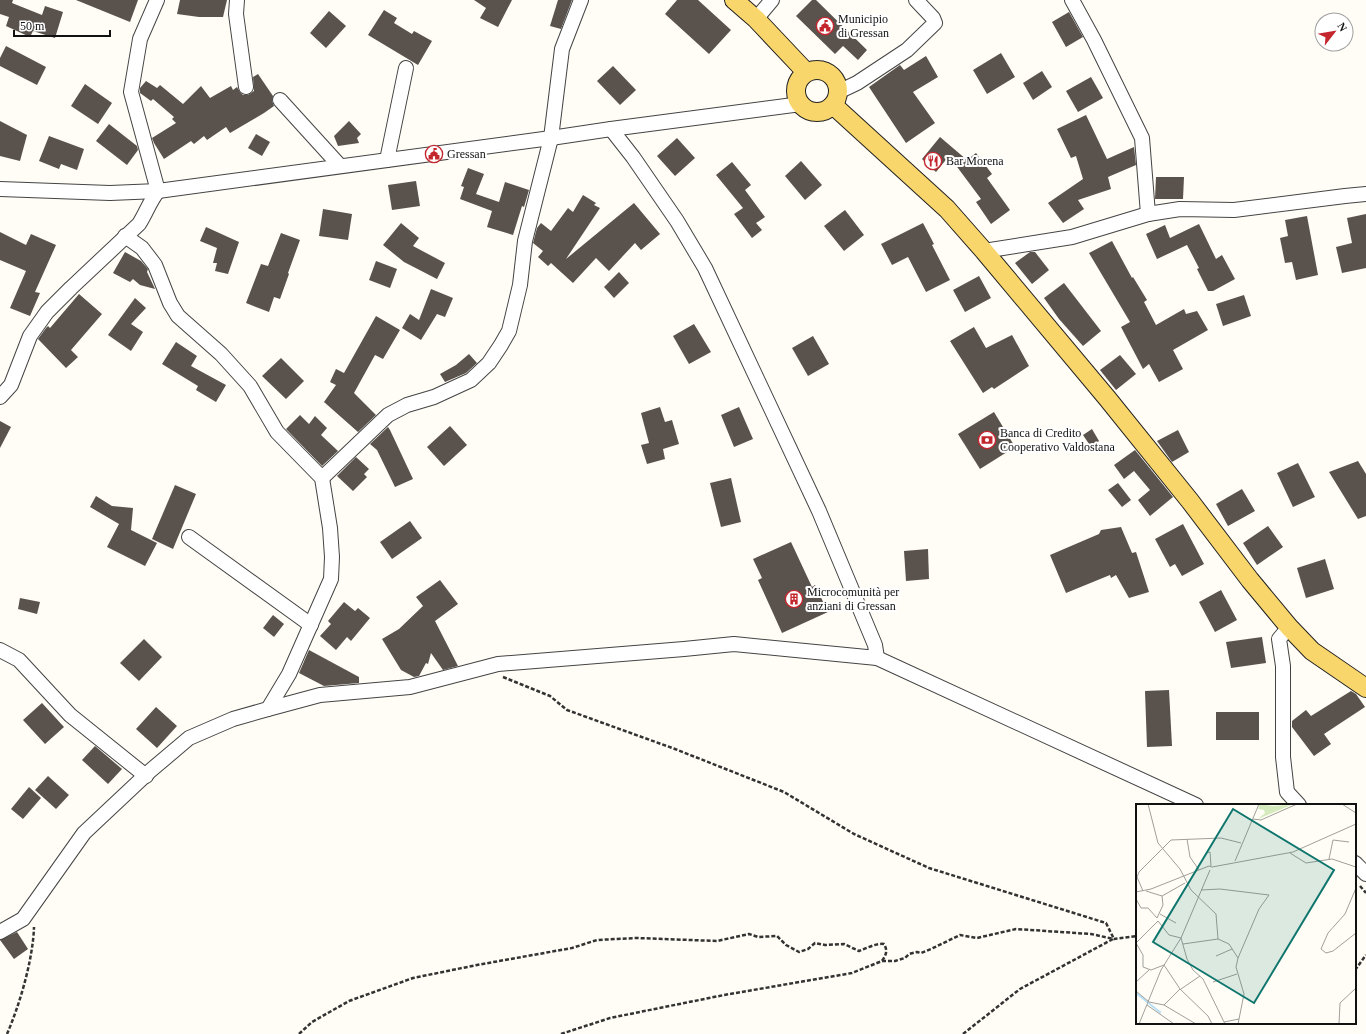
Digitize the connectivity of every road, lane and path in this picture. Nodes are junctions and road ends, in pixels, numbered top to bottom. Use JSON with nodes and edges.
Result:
{"nodes":[{"id":1,"x":157,"y":0,"type":"edge"},
{"id":2,"x":237,"y":0,"type":"edge"},
{"id":3,"x":581,"y":0,"type":"edge"},
{"id":4,"x":734,"y":0,"type":"edge"},
{"id":5,"x":772,"y":0,"type":"edge"},
{"id":6,"x":916,"y":0,"type":"edge"},
{"id":7,"x":1072,"y":0,"type":"edge"},
{"id":8,"x":756,"y":19,"type":"junction"},
{"id":9,"x":406,"y":68,"type":"dead end"},
{"id":10,"x":806,"y":72,"type":"junction"},
{"id":11,"x":246,"y":87,"type":"dead end"},
{"id":12,"x":836,"y":98,"type":"junction"},
{"id":13,"x":280,"y":100,"type":"dead end"},
{"id":14,"x":801,"y":104,"type":"junction"},
{"id":15,"x":611,"y":129,"type":"junction"},
{"id":16,"x":551,"y":138,"type":"junction"},
{"id":17,"x":387,"y":160,"type":"junction"},
{"id":18,"x":340,"y":166,"type":"junction"},
{"id":19,"x":0,"y":189,"type":"edge"},
{"id":20,"x":158,"y":191,"type":"junction"},
{"id":21,"x":1366,"y":194,"type":"edge"},
{"id":22,"x":1148,"y":214,"type":"junction"},
{"id":23,"x":125,"y":236,"type":"junction"},
{"id":24,"x":984,"y":251,"type":"junction"},
{"id":25,"x":0,"y":397,"type":"edge"},
{"id":26,"x":322,"y":478,"type":"junction"},
{"id":27,"x":189,"y":537,"type":"dead end"},
{"id":28,"x":311,"y":625,"type":"junction"},
{"id":29,"x":1289,"y":627,"type":"junction"},
{"id":30,"x":0,"y":650,"type":"edge"},
{"id":31,"x":877,"y":658,"type":"junction"},
{"id":32,"x":498,"y":675,"type":"dead end"},
{"id":33,"x":1366,"y":688,"type":"edge"},
{"id":34,"x":268,"y":709,"type":"junction"},
{"id":35,"x":146,"y":776,"type":"junction"},
{"id":36,"x":1194,"y":804,"type":"edge"},
{"id":37,"x":1299,"y":804,"type":"edge"},
{"id":38,"x":1356,"y":864,"type":"edge"},
{"id":39,"x":1366,"y":874,"type":"edge"},
{"id":40,"x":1356,"y":878,"type":"edge"},
{"id":41,"x":1366,"y":883,"type":"edge"},
{"id":42,"x":35,"y":902,"type":"junction"},
{"id":43,"x":0,"y":932,"type":"edge"},
{"id":44,"x":1136,"y":936,"type":"edge"},
{"id":45,"x":1114,"y":939,"type":"junction"},
{"id":46,"x":1366,"y":955,"type":"edge"},
{"id":47,"x":882,"y":961,"type":"junction"},
{"id":48,"x":1356,"y":969,"type":"edge"},
{"id":49,"x":7,"y":1034,"type":"edge"},
{"id":50,"x":299,"y":1034,"type":"edge"},
{"id":51,"x":561,"y":1034,"type":"edge"},
{"id":52,"x":963,"y":1034,"type":"edge"}],
"edges":[{"from":1,"to":20,"type":"street"},
{"from":2,"to":11,"type":"street"},
{"from":3,"to":16,"type":"street"},
{"from":4,"to":8,"type":"main road"},
{"from":5,"to":8,"type":"street"},
{"from":6,"to":12,"type":"street"},
{"from":7,"to":22,"type":"street"},
{"from":8,"to":10,"type":"main road"},
{"from":9,"to":17,"type":"street"},
{"from":10,"to":12,"type":"main road"},
{"from":10,"to":14,"type":"main road"},
{"from":12,"to":14,"type":"main road"},
{"from":12,"to":24,"type":"main road"},
{"from":13,"to":18,"type":"street"},
{"from":14,"to":15,"type":"street"},
{"from":15,"to":16,"type":"street"},
{"from":15,"to":31,"type":"street"},
{"from":16,"to":17,"type":"street"},
{"from":16,"to":26,"type":"street"},
{"from":17,"to":18,"type":"street"},
{"from":18,"to":20,"type":"street"},
{"from":19,"to":20,"type":"street"},
{"from":20,"to":23,"type":"street"},
{"from":21,"to":22,"type":"street"},
{"from":22,"to":24,"type":"street"},
{"from":23,"to":25,"type":"street"},
{"from":23,"to":26,"type":"street"},
{"from":24,"to":29,"type":"main road"},
{"from":26,"to":28,"type":"street"},
{"from":27,"to":28,"type":"street"},
{"from":28,"to":34,"type":"street"},
{"from":29,"to":33,"type":"main road"},
{"from":29,"to":37,"type":"street"},
{"from":30,"to":35,"type":"street"},
{"from":31,"to":34,"type":"street"},
{"from":31,"to":36,"type":"street"},
{"from":32,"to":45,"type":"path"},
{"from":34,"to":35,"type":"street"},
{"from":35,"to":42,"type":"street"},
{"from":38,"to":39,"type":"street"},
{"from":40,"to":41,"type":"street"},
{"from":42,"to":43,"type":"street"},
{"from":42,"to":49,"type":"path"},
{"from":44,"to":45,"type":"path"},
{"from":45,"to":47,"type":"path"},
{"from":45,"to":52,"type":"path"},
{"from":46,"to":48,"type":"path"},
{"from":47,"to":50,"type":"path"},
{"from":47,"to":51,"type":"path"}]}
